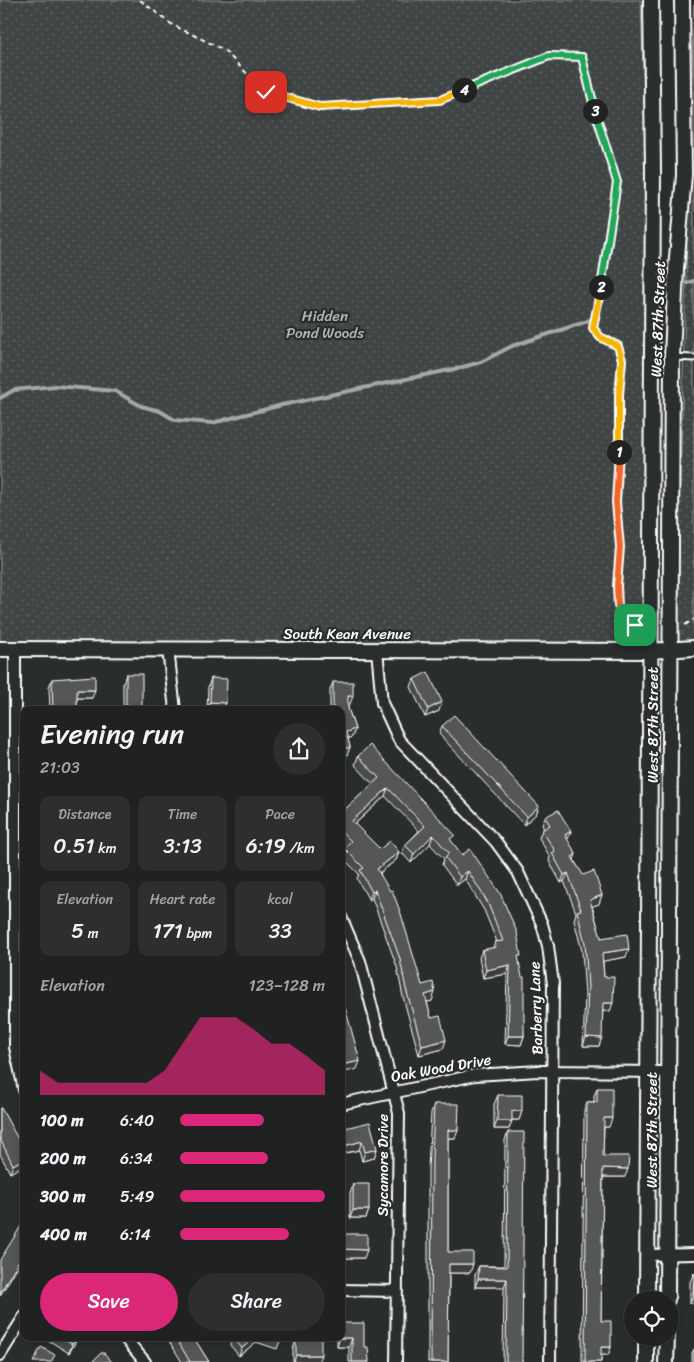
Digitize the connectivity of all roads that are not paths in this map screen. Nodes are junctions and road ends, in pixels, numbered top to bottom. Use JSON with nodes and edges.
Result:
{"nodes":[{"id":1,"x":651,"y":0,"type":"edge"},
{"id":2,"x":682,"y":0,"type":"edge"},
{"id":3,"x":672,"y":357,"type":"junction"},
{"id":4,"x":694,"y":358,"type":"edge"},
{"id":5,"x":694,"y":648,"type":"edge"},
{"id":6,"x":0,"y":649,"type":"edge"},
{"id":7,"x":15,"y":649,"type":"junction"},
{"id":8,"x":168,"y":650,"type":"junction"},
{"id":9,"x":377,"y":650,"type":"junction"},
{"id":10,"x":648,"y":651,"type":"junction"},
{"id":11,"x":669,"y":651,"type":"junction"},
{"id":12,"x":175,"y":706,"type":"edge"},
{"id":13,"x":345,"y":926,"type":"edge"},
{"id":14,"x":20,"y":1071,"type":"edge"},
{"id":15,"x":552,"y":1072,"type":"junction"},
{"id":16,"x":648,"y":1072,"type":"junction"},
{"id":17,"x":668,"y":1072,"type":"junction"},
{"id":18,"x":395,"y":1091,"type":"junction"},
{"id":19,"x":345,"y":1103,"type":"edge"},
{"id":20,"x":668,"y":1254,"type":"junction"},
{"id":21,"x":694,"y":1254,"type":"edge"},
{"id":22,"x":648,"y":1255,"type":"junction"},
{"id":23,"x":345,"y":1290,"type":"edge"},
{"id":24,"x":397,"y":1291,"type":"junction"},
{"id":25,"x":647,"y":1291,"type":"edge"},
{"id":26,"x":667,"y":1291,"type":"edge"},
{"id":27,"x":20,"y":1323,"type":"edge"},
{"id":28,"x":128,"y":1341,"type":"edge"},
{"id":29,"x":646,"y":1346,"type":"edge"},
{"id":30,"x":666,"y":1346,"type":"edge"},
{"id":31,"x":0,"y":1355,"type":"edge"},
{"id":32,"x":145,"y":1362,"type":"edge"},
{"id":33,"x":396,"y":1362,"type":"edge"},
{"id":34,"x":550,"y":1362,"type":"edge"},
{"id":35,"x":646,"y":1362,"type":"edge"},
{"id":36,"x":666,"y":1362,"type":"edge"}],
"edges":[{"from":1,"to":10,"type":"main road","name":"West 87th Street"},
{"from":2,"to":3,"type":"main road","name":"West 87th Street"},
{"from":3,"to":4,"type":"lane"},
{"from":3,"to":11,"type":"main road","name":"West 87th Street"},
{"from":5,"to":11,"type":"main road","name":"South Kean Avenue"},
{"from":6,"to":7,"type":"main road","name":"South Kean Avenue"},
{"from":7,"to":8,"type":"main road","name":"South Kean Avenue"},
{"from":7,"to":14,"type":"street"},
{"from":8,"to":9,"type":"main road","name":"South Kean Avenue"},
{"from":8,"to":12,"type":"street"},
{"from":9,"to":10,"type":"main road","name":"South Kean Avenue"},
{"from":9,"to":15,"type":"street","name":"Barberry Lane"},
{"from":10,"to":11,"type":"main road","name":"South Kean Avenue"},
{"from":10,"to":16,"type":"main road","name":"West 87th Street"},
{"from":11,"to":17,"type":"main road","name":"West 87th Street"},
{"from":13,"to":18,"type":"street","name":"Sycamore Drive"},
{"from":15,"to":16,"type":"street","name":"Oak Wood Drive"},
{"from":15,"to":18,"type":"street","name":"Oak Wood Drive"},
{"from":15,"to":34,"type":"street","name":"Barberry Lane"},
{"from":16,"to":17,"type":"street","name":"Oak Wood Drive"},
{"from":16,"to":22,"type":"main road","name":"West 87th Street"},
{"from":17,"to":20,"type":"main road","name":"West 87th Street"},
{"from":18,"to":19,"type":"street","name":"Oak Wood Drive"},
{"from":18,"to":24,"type":"street","name":"Sycamore Drive"},
{"from":20,"to":21,"type":"street"},
{"from":20,"to":22,"type":"street"},
{"from":20,"to":26,"type":"main road","name":"West 87th Street"},
{"from":22,"to":25,"type":"main road","name":"West 87th Street"},
{"from":23,"to":24,"type":"street"},
{"from":24,"to":33,"type":"street","name":"Sycamore Drive"},
{"from":27,"to":31,"type":"street"},
{"from":28,"to":32,"type":"street"},
{"from":29,"to":35,"type":"main road"},
{"from":30,"to":36,"type":"main road"}]}
